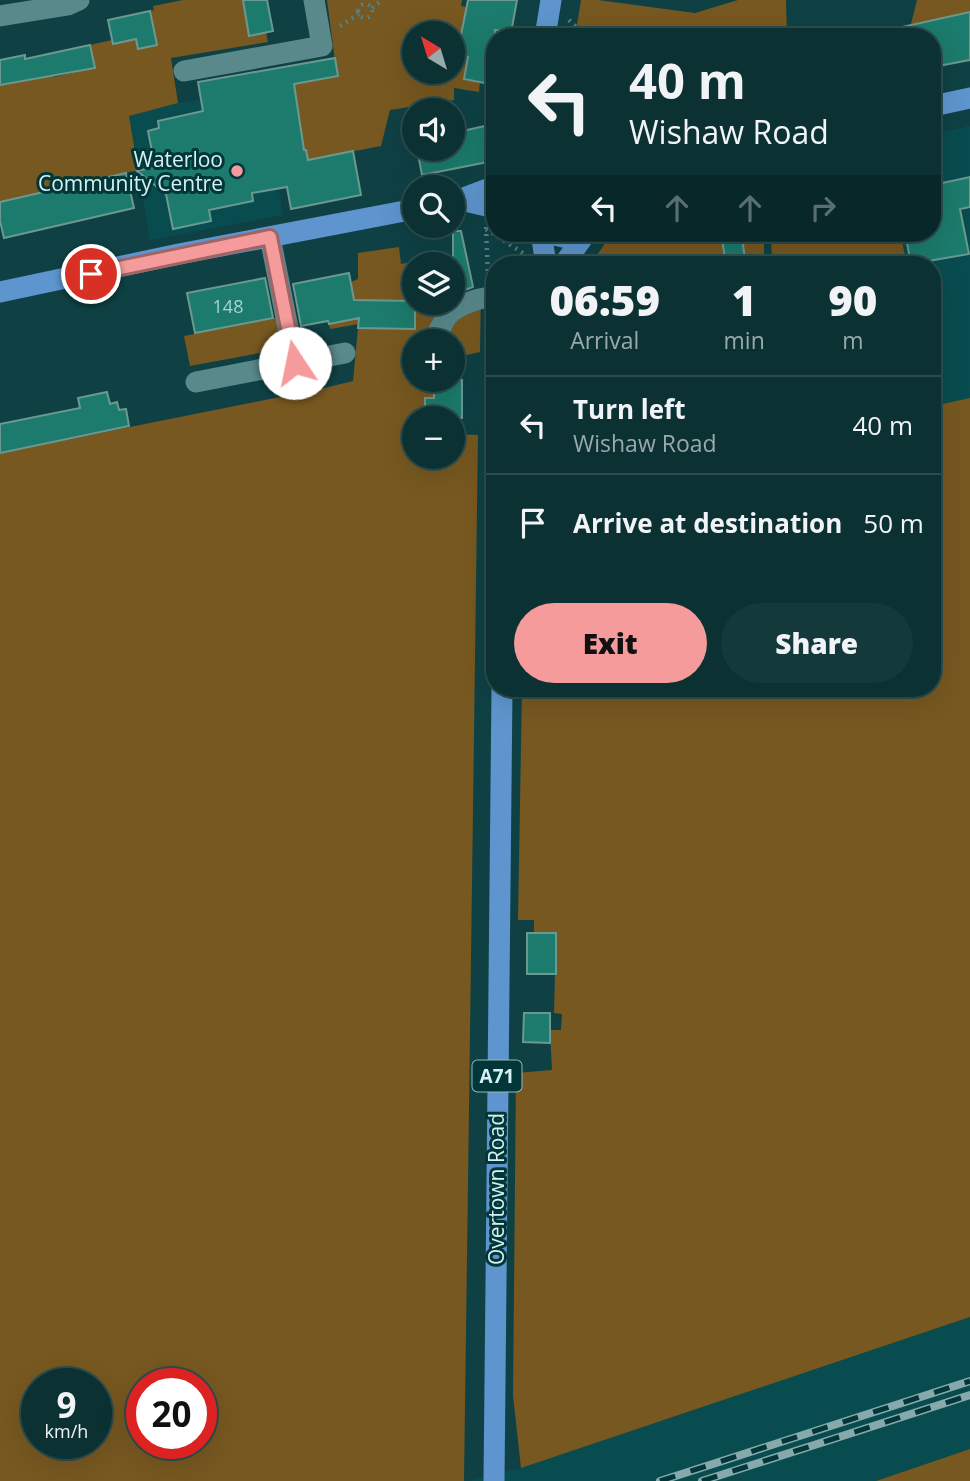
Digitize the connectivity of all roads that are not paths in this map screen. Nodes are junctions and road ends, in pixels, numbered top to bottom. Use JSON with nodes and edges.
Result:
{"nodes":[{"id":1,"x":79,"y":0,"type":"edge"},
{"id":2,"x":314,"y":0,"type":"edge"},
{"id":3,"x":551,"y":0,"type":"edge"},
{"id":4,"x":0,"y":16,"type":"edge"},
{"id":5,"x":546,"y":28,"type":"edge"},
{"id":6,"x":184,"y":71,"type":"dead end"},
{"id":7,"x":970,"y":98,"type":"edge"},
{"id":8,"x":941,"y":104,"type":"edge"},
{"id":9,"x":486,"y":190,"type":"edge"},
{"id":10,"x":465,"y":198,"type":"edge"},
{"id":11,"x":465,"y":202,"type":"edge"},
{"id":12,"x":486,"y":206,"type":"edge"},
{"id":13,"x":402,"y":212,"type":"edge"},
{"id":14,"x":270,"y":237,"type":"junction"},
{"id":15,"x":0,"y":292,"type":"edge"},
{"id":16,"x":486,"y":296,"type":"edge"},
{"id":17,"x":440,"y":329,"type":"edge"},
{"id":18,"x":345,"y":353,"type":"dead end"},
{"id":19,"x":295,"y":363,"type":"junction"},
{"id":20,"x":196,"y":382,"type":"dead end"},
{"id":21,"x":502,"y":697,"type":"edge"},
{"id":22,"x":494,"y":1473,"type":"edge"}],
"edges":[{"from":1,"to":4,"type":"street"},
{"from":2,"to":6,"type":"street"},
{"from":3,"to":5,"type":"main road"},
{"from":7,"to":8,"type":"main road"},
{"from":9,"to":10,"type":"main road"},
{"from":11,"to":12,"type":"main road"},
{"from":13,"to":14,"type":"main road"},
{"from":14,"to":15,"type":"main road"},
{"from":14,"to":19,"type":"street"},
{"from":16,"to":17,"type":"street"},
{"from":18,"to":19,"type":"street"},
{"from":19,"to":20,"type":"street"},
{"from":21,"to":22,"type":"main road","name":"Overtown Road","number":"A71"}]}
